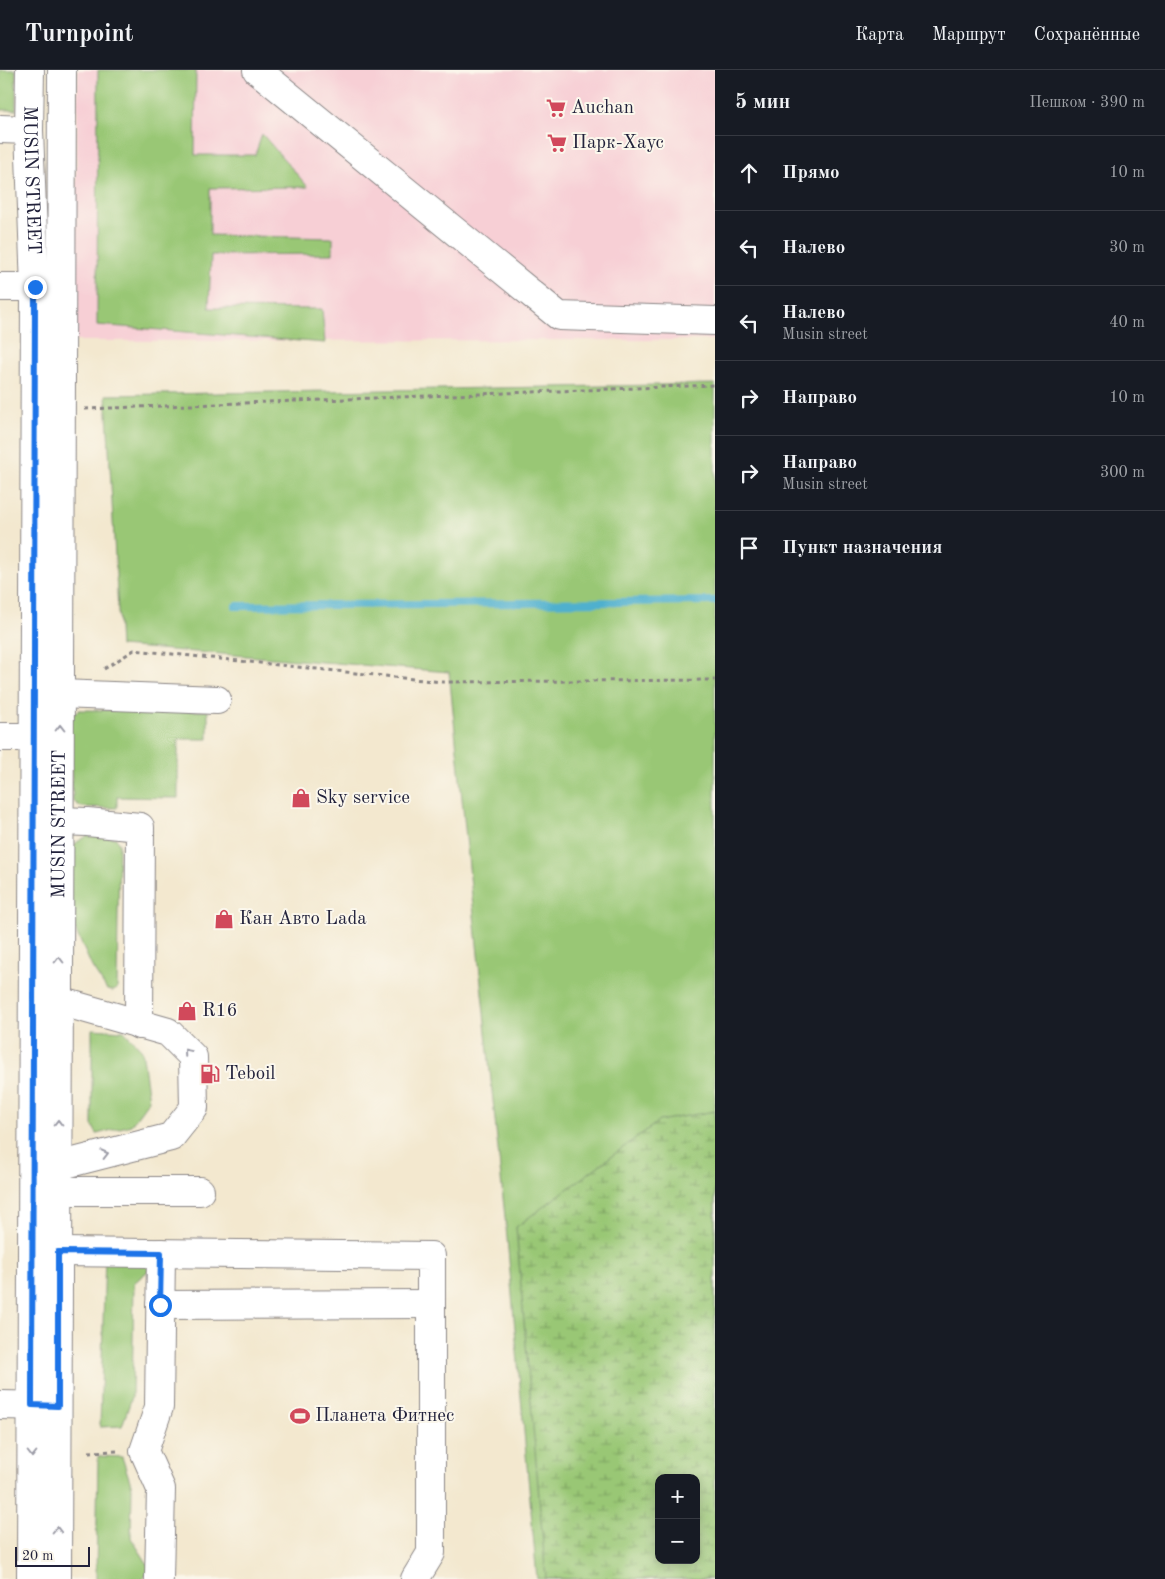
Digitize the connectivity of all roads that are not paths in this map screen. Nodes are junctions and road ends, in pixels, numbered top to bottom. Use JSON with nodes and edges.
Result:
{"nodes":[{"id":1,"x":30,"y":70,"type":"edge"},
{"id":2,"x":62,"y":70,"type":"edge"},
{"id":3,"x":257,"y":70,"type":"edge"},
{"id":4,"x":0,"y":130,"type":"edge"},
{"id":5,"x":29,"y":130,"type":"junction"},
{"id":6,"x":0,"y":287,"type":"edge"},
{"id":7,"x":35,"y":287,"type":"junction"},
{"id":8,"x":715,"y":321,"type":"edge"},
{"id":9,"x":60,"y":694,"type":"junction"},
{"id":10,"x":217,"y":700,"type":"dead end"},
{"id":11,"x":0,"y":737,"type":"edge"},
{"id":12,"x":33,"y":738,"type":"junction"},
{"id":13,"x":60,"y":821,"type":"junction"},
{"id":14,"x":59,"y":1001,"type":"junction"},
{"id":15,"x":139,"y":1025,"type":"junction"},
{"id":16,"x":58,"y":1179,"type":"junction"},
{"id":17,"x":200,"y":1190,"type":"dead end"},
{"id":18,"x":58,"y":1252,"type":"junction"},
{"id":19,"x":161,"y":1253,"type":"junction"},
{"id":20,"x":431,"y":1304,"type":"junction"},
{"id":21,"x":160,"y":1305,"type":"junction"},
{"id":22,"x":0,"y":1405,"type":"edge"},
{"id":23,"x":45,"y":1405,"type":"junction"},
{"id":24,"x":31,"y":1579,"type":"edge"},
{"id":25,"x":57,"y":1579,"type":"edge"},
{"id":26,"x":159,"y":1579,"type":"edge"},
{"id":27,"x":416,"y":1579,"type":"edge"}],
"edges":[{"from":1,"to":5,"type":"street","name":"MUSIN STREET"},
{"from":2,"to":9,"type":"street","name":"MUSIN STREET"},
{"from":3,"to":8,"type":"street"},
{"from":4,"to":5,"type":"street"},
{"from":5,"to":7,"type":"street","name":"MUSIN STREET"},
{"from":6,"to":7,"type":"street"},
{"from":7,"to":12,"type":"street","name":"MUSIN STREET"},
{"from":9,"to":10,"type":"street"},
{"from":13,"to":9,"type":"street","name":"MUSIN STREET","one_way":true},
{"from":11,"to":12,"type":"street"},
{"from":12,"to":23,"type":"street","name":"MUSIN STREET"},
{"from":14,"to":13,"type":"street","name":"MUSIN STREET","one_way":true},
{"from":13,"to":15,"type":"street"},
{"from":14,"to":15,"type":"street"},
{"from":16,"to":14,"type":"street","name":"MUSIN STREET","one_way":true},
{"from":16,"to":15,"type":"street","one_way":true},
{"from":16,"to":17,"type":"street"},
{"from":16,"to":18,"type":"street","name":"MUSIN STREET"},
{"from":18,"to":19,"type":"street"},
{"from":18,"to":23,"type":"street","name":"MUSIN STREET"},
{"from":19,"to":20,"type":"street"},
{"from":19,"to":21,"type":"street"},
{"from":20,"to":21,"type":"street"},
{"from":20,"to":27,"type":"street"},
{"from":21,"to":26,"type":"street"},
{"from":22,"to":23,"type":"street"},
{"from":23,"to":24,"type":"street","name":"MUSIN STREET","one_way":true},
{"from":25,"to":23,"type":"street","name":"MUSIN STREET","one_way":true}]}
